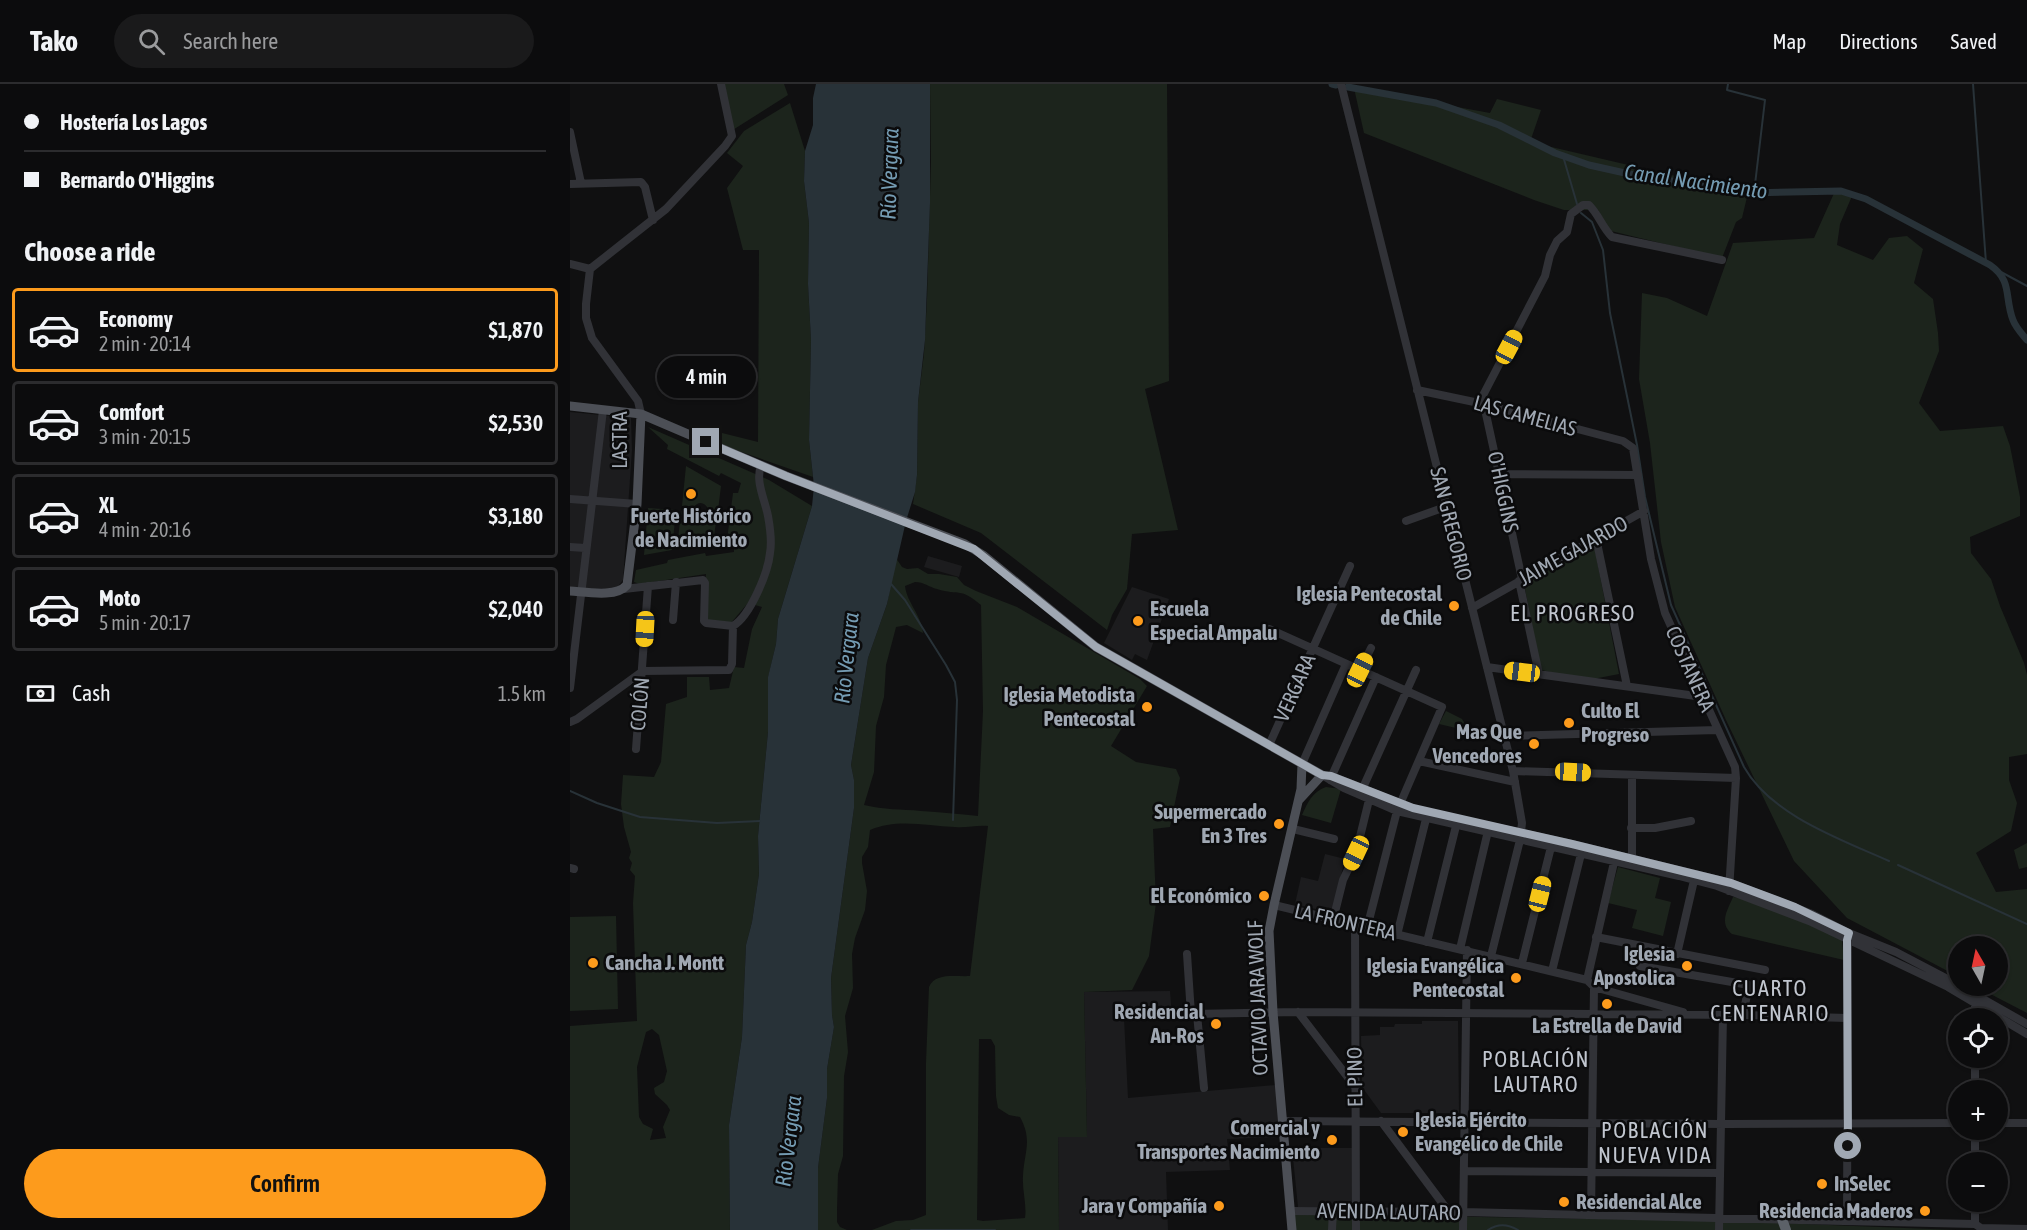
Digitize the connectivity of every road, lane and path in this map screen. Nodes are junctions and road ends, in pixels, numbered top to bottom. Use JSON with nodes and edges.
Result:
{"nodes":[{"id":1,"x":721,"y":84,"type":"edge"},
{"id":2,"x":1341,"y":84,"type":"edge"},
{"id":3,"x":570,"y":132,"type":"edge"},
{"id":4,"x":572,"y":148,"type":"edge"},
{"id":5,"x":581,"y":183,"type":"junction"},
{"id":6,"x":570,"y":184,"type":"edge"},
{"id":7,"x":652,"y":220,"type":"junction"},
{"id":8,"x":1722,"y":260,"type":"dead end"},
{"id":9,"x":570,"y":264,"type":"edge"},
{"id":10,"x":590,"y":269,"type":"junction"},
{"id":11,"x":1417,"y":390,"type":"junction"},
{"id":12,"x":1482,"y":404,"type":"junction"},
{"id":13,"x":570,"y":406,"type":"edge"},
{"id":14,"x":603,"y":410,"type":"junction"},
{"id":15,"x":641,"y":414,"type":"junction"},
{"id":16,"x":1631,"y":446,"type":"joint"},
{"id":17,"x":760,"y":466,"type":"junction"},
{"id":18,"x":1499,"y":474,"type":"junction"},
{"id":19,"x":1638,"y":475,"type":"junction"},
{"id":20,"x":570,"y":499,"type":"edge"},
{"id":21,"x":591,"y":501,"type":"junction"},
{"id":22,"x":637,"y":504,"type":"junction"},
{"id":23,"x":1448,"y":506,"type":"junction"},
{"id":24,"x":1644,"y":512,"type":"junction"},
{"id":25,"x":1406,"y":521,"type":"dead end"},
{"id":26,"x":1596,"y":538,"type":"junction"},
{"id":27,"x":570,"y":547,"type":"edge"},
{"id":28,"x":585,"y":548,"type":"junction"},
{"id":29,"x":1350,"y":566,"type":"dead end"},
{"id":30,"x":1520,"y":580,"type":"junction"},
{"id":31,"x":676,"y":582,"type":"junction"},
{"id":32,"x":648,"y":586,"type":"junction"},
{"id":33,"x":624,"y":589,"type":"junction"},
{"id":34,"x":570,"y":591,"type":"edge"},
{"id":35,"x":581,"y":592,"type":"junction"},
{"id":36,"x":1472,"y":608,"type":"junction"},
{"id":37,"x":673,"y":620,"type":"dead end"},
{"id":38,"x":733,"y":626,"type":"junction"},
{"id":39,"x":1269,"y":629,"type":"dead end"},
{"id":40,"x":1313,"y":648,"type":"junction"},
{"id":41,"x":1371,"y":648,"type":"dead end"},
{"id":42,"x":1346,"y":664,"type":"junction"},
{"id":43,"x":1487,"y":667,"type":"junction"},
{"id":44,"x":1360,"y":670,"type":"junction"},
{"id":45,"x":1416,"y":670,"type":"dead end"},
{"id":46,"x":643,"y":671,"type":"junction"},
{"id":47,"x":1539,"y":674,"type":"junction"},
{"id":48,"x":1376,"y":677,"type":"junction"},
{"id":49,"x":1628,"y":686,"type":"junction"},
{"id":50,"x":570,"y":688,"type":"edge"},
{"id":51,"x":1406,"y":691,"type":"junction"},
{"id":52,"x":1703,"y":698,"type":"junction"},
{"id":53,"x":570,"y":723,"type":"edge"},
{"id":54,"x":1717,"y":730,"type":"junction"},
{"id":55,"x":1504,"y":736,"type":"junction"},
{"id":56,"x":1269,"y":745,"type":"junction"},
{"id":57,"x":636,"y":749,"type":"dead end"},
{"id":58,"x":1419,"y":762,"type":"junction"},
{"id":59,"x":1302,"y":764,"type":"junction"},
{"id":60,"x":1512,"y":771,"type":"junction"},
{"id":61,"x":1632,"y":775,"type":"junction"},
{"id":62,"x":1328,"y":778,"type":"junction"},
{"id":63,"x":1736,"y":778,"type":"junction"},
{"id":64,"x":1515,"y":782,"type":"junction"},
{"id":65,"x":1361,"y":792,"type":"junction"},
{"id":66,"x":1369,"y":800,"type":"junction"},
{"id":67,"x":1299,"y":801,"type":"junction"},
{"id":68,"x":1398,"y":808,"type":"junction"},
{"id":69,"x":1426,"y":819,"type":"junction"},
{"id":70,"x":1691,"y":821,"type":"dead end"},
{"id":71,"x":1456,"y":826,"type":"junction"},
{"id":72,"x":1631,"y":828,"type":"junction"},
{"id":73,"x":1293,"y":829,"type":"junction"},
{"id":74,"x":1489,"y":830,"type":"junction"},
{"id":75,"x":1521,"y":837,"type":"junction"},
{"id":76,"x":1334,"y":839,"type":"dead end"},
{"id":77,"x":1551,"y":847,"type":"junction"},
{"id":78,"x":1581,"y":854,"type":"junction"},
{"id":79,"x":1615,"y":858,"type":"junction"},
{"id":80,"x":1632,"y":862,"type":"junction"},
{"id":81,"x":1695,"y":877,"type":"junction"},
{"id":82,"x":1730,"y":887,"type":"junction"},
{"id":83,"x":1274,"y":905,"type":"junction"},
{"id":84,"x":1333,"y":920,"type":"junction"},
{"id":85,"x":1355,"y":925,"type":"junction"},
{"id":86,"x":1366,"y":927,"type":"junction"},
{"id":87,"x":1397,"y":935,"type":"junction"},
{"id":88,"x":1848,"y":936,"type":"junction"},
{"id":89,"x":1596,"y":937,"type":"junction"},
{"id":90,"x":1427,"y":942,"type":"junction"},
{"id":91,"x":1463,"y":950,"type":"junction"},
{"id":92,"x":1187,"y":954,"type":"dead end"},
{"id":93,"x":1677,"y":954,"type":"junction"},
{"id":94,"x":1491,"y":956,"type":"junction"},
{"id":95,"x":1522,"y":963,"type":"junction"},
{"id":96,"x":1640,"y":966,"type":"dead end"},
{"id":97,"x":1765,"y":970,"type":"dead end"},
{"id":98,"x":1552,"y":971,"type":"junction"},
{"id":99,"x":1948,"y":979,"type":"edge"},
{"id":100,"x":1587,"y":980,"type":"junction"},
{"id":101,"x":1594,"y":987,"type":"junction"},
{"id":102,"x":1973,"y":996,"type":"edge"},
{"id":103,"x":1975,"y":998,"type":"junction"},
{"id":104,"x":1975,"y":1008,"type":"edge"},
{"id":105,"x":1273,"y":1012,"type":"junction"},
{"id":106,"x":1298,"y":1012,"type":"junction"},
{"id":107,"x":1354,"y":1012,"type":"junction"},
{"id":108,"x":1466,"y":1013,"type":"junction"},
{"id":109,"x":1194,"y":1014,"type":"junction"},
{"id":110,"x":1594,"y":1014,"type":"junction"},
{"id":111,"x":1692,"y":1014,"type":"junction"},
{"id":112,"x":1722,"y":1015,"type":"junction"},
{"id":113,"x":1743,"y":1015,"type":"junction"},
{"id":114,"x":1846,"y":1018,"type":"junction"},
{"id":115,"x":2022,"y":1024,"type":"edge"},
{"id":116,"x":2027,"y":1034,"type":"edge"},
{"id":117,"x":1204,"y":1088,"type":"dead end"},
{"id":118,"x":1356,"y":1088,"type":"junction"},
{"id":119,"x":1282,"y":1121,"type":"junction"},
{"id":120,"x":1356,"y":1121,"type":"junction"},
{"id":121,"x":1381,"y":1121,"type":"junction"},
{"id":122,"x":1465,"y":1121,"type":"junction"},
{"id":123,"x":1592,"y":1122,"type":"junction"},
{"id":124,"x":1948,"y":1123,"type":"edge"},
{"id":125,"x":2008,"y":1123,"type":"edge"},
{"id":126,"x":2027,"y":1123,"type":"edge"},
{"id":127,"x":1720,"y":1124,"type":"junction"},
{"id":128,"x":1849,"y":1124,"type":"junction"},
{"id":129,"x":1464,"y":1171,"type":"junction"},
{"id":130,"x":1592,"y":1172,"type":"junction"},
{"id":131,"x":1720,"y":1173,"type":"junction"},
{"id":132,"x":1290,"y":1211,"type":"junction"},
{"id":133,"x":1333,"y":1211,"type":"junction"},
{"id":134,"x":1356,"y":1211,"type":"junction"},
{"id":135,"x":1449,"y":1212,"type":"junction"},
{"id":136,"x":1463,"y":1212,"type":"junction"},
{"id":137,"x":1975,"y":1212,"type":"edge"},
{"id":138,"x":1591,"y":1215,"type":"junction"},
{"id":139,"x":1719,"y":1219,"type":"junction"},
{"id":140,"x":1847,"y":1220,"type":"junction"},
{"id":141,"x":1882,"y":1221,"type":"junction"},
{"id":142,"x":1975,"y":1224,"type":"junction"},
{"id":143,"x":1784,"y":1225,"type":"edge"},
{"id":144,"x":2027,"y":1229,"type":"edge"},
{"id":145,"x":1292,"y":1230,"type":"edge"},
{"id":146,"x":1332,"y":1230,"type":"edge"},
{"id":147,"x":1356,"y":1230,"type":"edge"},
{"id":148,"x":1463,"y":1230,"type":"edge"},
{"id":149,"x":1719,"y":1230,"type":"edge"},
{"id":150,"x":1882,"y":1230,"type":"edge"}],
"edges":[{"from":1,"to":7,"type":"street"},
{"from":2,"to":11,"type":"street","name":"SAN GREGORIO"},
{"from":3,"to":4,"type":"street"},
{"from":4,"to":5,"type":"street"},
{"from":5,"to":6,"type":"street"},
{"from":5,"to":7,"type":"street"},
{"from":7,"to":10,"type":"street"},
{"from":8,"to":12,"type":"street"},
{"from":9,"to":10,"type":"street"},
{"from":10,"to":15,"type":"street","name":"LASTRA"},
{"from":11,"to":12,"type":"street","name":"LAS CAMELIAS"},
{"from":11,"to":23,"type":"street","name":"SAN GREGORIO"},
{"from":12,"to":16,"type":"street","name":"LAS CAMELIAS"},
{"from":12,"to":18,"type":"street","name":"O'HIGGINS"},
{"from":13,"to":14,"type":"main road"},
{"from":14,"to":15,"type":"main road"},
{"from":14,"to":21,"type":"street"},
{"from":15,"to":17,"type":"main road"},
{"from":15,"to":22,"type":"main road","name":"LASTRA"},
{"from":16,"to":19,"type":"street","name":"COSTANERA"},
{"from":17,"to":38,"type":"street"},
{"from":17,"to":56,"type":"main road"},
{"from":18,"to":19,"type":"street"},
{"from":18,"to":30,"type":"street","name":"O'HIGGINS"},
{"from":19,"to":24,"type":"street","name":"COSTANERA"},
{"from":20,"to":21,"type":"street"},
{"from":21,"to":22,"type":"street"},
{"from":21,"to":28,"type":"street"},
{"from":22,"to":33,"type":"main road","name":"LASTRA"},
{"from":23,"to":25,"type":"street"},
{"from":23,"to":36,"type":"street","name":"SAN GREGORIO"},
{"from":24,"to":26,"type":"street","name":"JAIME GAJARDO"},
{"from":24,"to":52,"type":"street","name":"COSTANERA"},
{"from":26,"to":30,"type":"street","name":"JAIME GAJARDO"},
{"from":26,"to":49,"type":"street"},
{"from":27,"to":28,"type":"street"},
{"from":28,"to":35,"type":"street"},
{"from":29,"to":40,"type":"street","name":"VERGARA"},
{"from":30,"to":36,"type":"street","name":"JAIME GAJARDO"},
{"from":30,"to":47,"type":"street","name":"O'HIGGINS"},
{"from":31,"to":32,"type":"street"},
{"from":31,"to":37,"type":"street"},
{"from":31,"to":38,"type":"street"},
{"from":32,"to":33,"type":"street"},
{"from":32,"to":46,"type":"street","name":"COLÓN"},
{"from":33,"to":35,"type":"main road"},
{"from":34,"to":35,"type":"main road"},
{"from":35,"to":50,"type":"street"},
{"from":36,"to":43,"type":"street","name":"SAN GREGORIO"},
{"from":38,"to":46,"type":"street"},
{"from":39,"to":40,"type":"street"},
{"from":40,"to":42,"type":"street"},
{"from":40,"to":56,"type":"street","name":"VERGARA"},
{"from":41,"to":44,"type":"street"},
{"from":42,"to":44,"type":"street"},
{"from":42,"to":59,"type":"street"},
{"from":43,"to":47,"type":"street"},
{"from":43,"to":55,"type":"street","name":"SAN GREGORIO"},
{"from":44,"to":48,"type":"street"},
{"from":45,"to":51,"type":"street"},
{"from":46,"to":53,"type":"street"},
{"from":46,"to":57,"type":"street","name":"COLÓN"},
{"from":47,"to":49,"type":"street"},
{"from":48,"to":51,"type":"street"},
{"from":48,"to":62,"type":"street"},
{"from":49,"to":52,"type":"street"},
{"from":51,"to":58,"type":"street"},
{"from":51,"to":65,"type":"street"},
{"from":52,"to":54,"type":"street","name":"COSTANERA"},
{"from":54,"to":55,"type":"street"},
{"from":54,"to":63,"type":"street","name":"COSTANERA"},
{"from":55,"to":60,"type":"street","name":"SAN GREGORIO"},
{"from":56,"to":59,"type":"main road"},
{"from":58,"to":64,"type":"street"},
{"from":58,"to":68,"type":"street"},
{"from":59,"to":62,"type":"main road"},
{"from":59,"to":67,"type":"main road"},
{"from":60,"to":61,"type":"street"},
{"from":60,"to":64,"type":"street","name":"SAN GREGORIO"},
{"from":61,"to":63,"type":"street"},
{"from":61,"to":72,"type":"street"},
{"from":62,"to":65,"type":"street"},
{"from":62,"to":67,"type":"main road","name":"OCTAVIO JARA WOLF"},
{"from":63,"to":82,"type":"street","name":"COSTANERA"},
{"from":64,"to":75,"type":"street","name":"SAN GREGORIO"},
{"from":65,"to":66,"type":"street"},
{"from":65,"to":68,"type":"street"},
{"from":66,"to":68,"type":"street"},
{"from":66,"to":84,"type":"street"},
{"from":67,"to":73,"type":"main road","name":"OCTAVIO JARA WOLF"},
{"from":68,"to":69,"type":"street"},
{"from":68,"to":74,"type":"street"},
{"from":68,"to":86,"type":"street"},
{"from":69,"to":71,"type":"street"},
{"from":69,"to":87,"type":"street"},
{"from":70,"to":72,"type":"street"},
{"from":71,"to":74,"type":"street"},
{"from":71,"to":90,"type":"street"},
{"from":72,"to":80,"type":"street"},
{"from":73,"to":76,"type":"street"},
{"from":73,"to":83,"type":"main road","name":"OCTAVIO JARA WOLF"},
{"from":74,"to":75,"type":"street"},
{"from":74,"to":91,"type":"street"},
{"from":75,"to":77,"type":"street"},
{"from":75,"to":79,"type":"street"},
{"from":75,"to":94,"type":"street"},
{"from":77,"to":78,"type":"street"},
{"from":77,"to":95,"type":"street"},
{"from":78,"to":79,"type":"street"},
{"from":78,"to":98,"type":"street"},
{"from":79,"to":80,"type":"street"},
{"from":79,"to":89,"type":"street"},
{"from":80,"to":81,"type":"street"},
{"from":81,"to":82,"type":"street"},
{"from":81,"to":93,"type":"street"},
{"from":82,"to":88,"type":"street"},
{"from":83,"to":84,"type":"street","name":"LA FRONTERA"},
{"from":83,"to":105,"type":"main road","name":"OCTAVIO JARA WOLF"},
{"from":84,"to":85,"type":"street","name":"LA FRONTERA"},
{"from":85,"to":86,"type":"street","name":"LA FRONTERA"},
{"from":85,"to":107,"type":"street","name":"EL PINO"},
{"from":86,"to":87,"type":"street","name":"LA FRONTERA"},
{"from":87,"to":90,"type":"street","name":"LA FRONTERA"},
{"from":88,"to":99,"type":"street"},
{"from":88,"to":103,"type":"street"},
{"from":88,"to":114,"type":"street"},
{"from":89,"to":93,"type":"street"},
{"from":89,"to":100,"type":"street"},
{"from":90,"to":91,"type":"street","name":"LA FRONTERA"},
{"from":91,"to":94,"type":"street","name":"LA FRONTERA"},
{"from":91,"to":108,"type":"street"},
{"from":92,"to":109,"type":"street"},
{"from":93,"to":97,"type":"street"},
{"from":94,"to":95,"type":"street","name":"LA FRONTERA"},
{"from":95,"to":98,"type":"street","name":"LA FRONTERA"},
{"from":96,"to":113,"type":"street"},
{"from":98,"to":100,"type":"street","name":"LA FRONTERA"},
{"from":100,"to":101,"type":"street"},
{"from":101,"to":110,"type":"street"},
{"from":101,"to":111,"type":"street"},
{"from":102,"to":103,"type":"street"},
{"from":103,"to":104,"type":"street"},
{"from":103,"to":115,"type":"street"},
{"from":105,"to":106,"type":"street"},
{"from":105,"to":109,"type":"street"},
{"from":105,"to":119,"type":"main road","name":"OCTAVIO JARA WOLF"},
{"from":106,"to":107,"type":"street"},
{"from":106,"to":118,"type":"street"},
{"from":107,"to":108,"type":"street"},
{"from":107,"to":118,"type":"street","name":"EL PINO"},
{"from":108,"to":110,"type":"street"},
{"from":108,"to":122,"type":"street"},
{"from":109,"to":117,"type":"street"},
{"from":110,"to":111,"type":"street"},
{"from":110,"to":123,"type":"street"},
{"from":111,"to":112,"type":"street"},
{"from":112,"to":113,"type":"street"},
{"from":112,"to":127,"type":"street"},
{"from":113,"to":114,"type":"street"},
{"from":114,"to":128,"type":"street"},
{"from":115,"to":116,"type":"street"},
{"from":118,"to":120,"type":"street","name":"EL PINO"},
{"from":119,"to":120,"type":"street"},
{"from":119,"to":132,"type":"main road","name":"OCTAVIO JARA WOLF"},
{"from":120,"to":121,"type":"street"},
{"from":120,"to":134,"type":"street","name":"EL PINO"},
{"from":121,"to":122,"type":"street"},
{"from":121,"to":135,"type":"street"},
{"from":122,"to":123,"type":"street"},
{"from":122,"to":129,"type":"street"},
{"from":123,"to":127,"type":"street"},
{"from":123,"to":130,"type":"street"},
{"from":124,"to":128,"type":"street"},
{"from":125,"to":126,"type":"street"},
{"from":127,"to":128,"type":"street"},
{"from":127,"to":131,"type":"street"},
{"from":128,"to":140,"type":"street"},
{"from":129,"to":130,"type":"street"},
{"from":129,"to":136,"type":"street"},
{"from":130,"to":131,"type":"street"},
{"from":130,"to":138,"type":"street"},
{"from":131,"to":139,"type":"street"},
{"from":132,"to":133,"type":"street","name":"AVENIDA LAUTARO"},
{"from":132,"to":145,"type":"main road","name":"OCTAVIO JARA WOLF"},
{"from":133,"to":134,"type":"street","name":"AVENIDA LAUTARO"},
{"from":133,"to":146,"type":"street"},
{"from":134,"to":135,"type":"street","name":"AVENIDA LAUTARO"},
{"from":134,"to":147,"type":"street","name":"EL PINO"},
{"from":135,"to":136,"type":"street","name":"AVENIDA LAUTARO"},
{"from":136,"to":138,"type":"street","name":"AVENIDA LAUTARO"},
{"from":136,"to":148,"type":"street"},
{"from":137,"to":142,"type":"street"},
{"from":138,"to":139,"type":"street","name":"AVENIDA LAUTARO"},
{"from":139,"to":143,"type":"street","name":"AVENIDA LAUTARO"},
{"from":139,"to":149,"type":"street"},
{"from":140,"to":141,"type":"street","name":"AVENIDA LAUTARO"},
{"from":140,"to":143,"type":"street","name":"AVENIDA LAUTARO"},
{"from":141,"to":142,"type":"street","name":"AVENIDA LAUTARO"},
{"from":141,"to":150,"type":"street"},
{"from":142,"to":144,"type":"street","name":"AVENIDA LAUTARO"}]}
